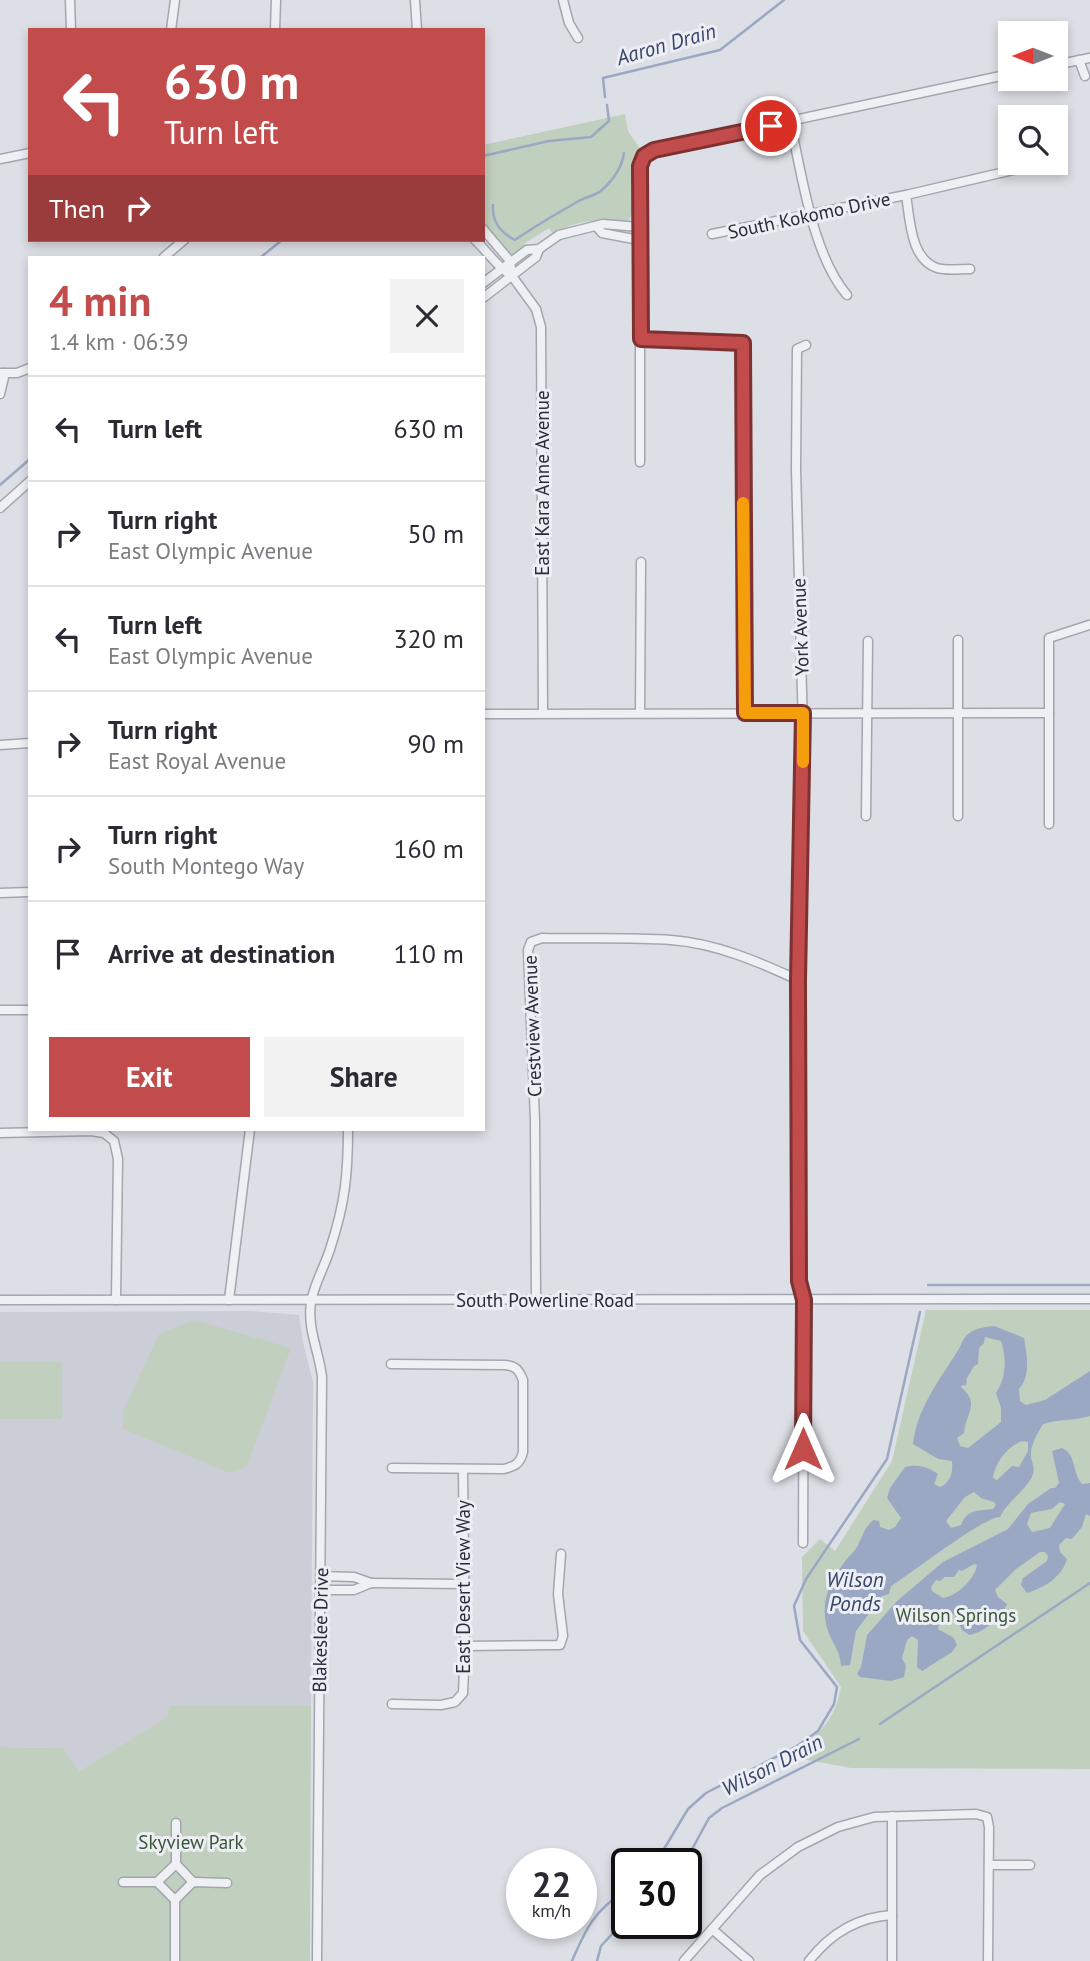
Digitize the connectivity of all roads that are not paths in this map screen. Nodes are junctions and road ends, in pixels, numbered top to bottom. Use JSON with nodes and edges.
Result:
{"nodes":[{"id":1,"x":70,"y":0,"type":"edge"},
{"id":2,"x":175,"y":0,"type":"edge"},
{"id":3,"x":276,"y":0,"type":"edge"},
{"id":4,"x":415,"y":0,"type":"edge"},
{"id":5,"x":563,"y":0,"type":"edge"},
{"id":6,"x":71,"y":28,"type":"edge"},
{"id":7,"x":171,"y":28,"type":"edge"},
{"id":8,"x":275,"y":28,"type":"edge"},
{"id":9,"x":418,"y":28,"type":"edge"},
{"id":10,"x":578,"y":38,"type":"dead end"},
{"id":11,"x":1090,"y":58,"type":"edge"},
{"id":12,"x":1079,"y":60,"type":"junction"},
{"id":13,"x":1068,"y":62,"type":"edge"},
{"id":14,"x":1085,"y":76,"type":"dead end"},
{"id":15,"x":998,"y":78,"type":"edge"},
{"id":16,"x":790,"y":122,"type":"junction"},
{"id":17,"x":28,"y":153,"type":"edge"},
{"id":18,"x":0,"y":159,"type":"edge"},
{"id":19,"x":998,"y":174,"type":"edge"},
{"id":20,"x":906,"y":195,"type":"junction"},
{"id":21,"x":812,"y":215,"type":"junction"},
{"id":22,"x":597,"y":227,"type":"junction"},
{"id":23,"x":639,"y":227,"type":"junction"},
{"id":24,"x":485,"y":231,"type":"edge"},
{"id":25,"x":712,"y":234,"type":"dead end"},
{"id":26,"x":639,"y":240,"type":"junction"},
{"id":27,"x":182,"y":242,"type":"edge"},
{"id":28,"x":477,"y":242,"type":"edge"},
{"id":29,"x":539,"y":249,"type":"junction"},
{"id":30,"x":165,"y":256,"type":"edge"},
{"id":31,"x":510,"y":261,"type":"junction"},
{"id":32,"x":500,"y":269,"type":"junction"},
{"id":33,"x":970,"y":269,"type":"dead end"},
{"id":34,"x":512,"y":276,"type":"junction"},
{"id":35,"x":485,"y":281,"type":"edge"},
{"id":36,"x":847,"y":295,"type":"dead end"},
{"id":37,"x":485,"y":296,"type":"edge"},
{"id":38,"x":641,"y":339,"type":"junction"},
{"id":39,"x":806,"y":345,"type":"dead end"},
{"id":40,"x":28,"y":369,"type":"edge"},
{"id":41,"x":3,"y":373,"type":"edge"},
{"id":42,"x":0,"y":394,"type":"edge"},
{"id":43,"x":640,"y":461,"type":"dead end"},
{"id":44,"x":28,"y":483,"type":"edge"},
{"id":45,"x":0,"y":508,"type":"edge"},
{"id":46,"x":641,"y":562,"type":"dead end"},
{"id":47,"x":1090,"y":625,"type":"edge"},
{"id":48,"x":958,"y":640,"type":"dead end"},
{"id":49,"x":868,"y":641,"type":"dead end"},
{"id":50,"x":543,"y":713,"type":"junction"},
{"id":51,"x":640,"y":713,"type":"junction"},
{"id":52,"x":745,"y":713,"type":"junction"},
{"id":53,"x":803,"y":713,"type":"junction"},
{"id":54,"x":867,"y":713,"type":"junction"},
{"id":55,"x":958,"y":713,"type":"junction"},
{"id":56,"x":1049,"y":713,"type":"junction"},
{"id":57,"x":485,"y":714,"type":"edge"},
{"id":58,"x":28,"y":744,"type":"edge"},
{"id":59,"x":0,"y":745,"type":"edge"},
{"id":60,"x":866,"y":816,"type":"dead end"},
{"id":61,"x":958,"y":816,"type":"dead end"},
{"id":62,"x":1049,"y":824,"type":"dead end"},
{"id":63,"x":0,"y":892,"type":"edge"},
{"id":64,"x":28,"y":892,"type":"edge"},
{"id":65,"x":798,"y":980,"type":"junction"},
{"id":66,"x":0,"y":1010,"type":"edge"},
{"id":67,"x":28,"y":1010,"type":"edge"},
{"id":68,"x":250,"y":1131,"type":"edge"},
{"id":69,"x":348,"y":1131,"type":"edge"},
{"id":70,"x":0,"y":1133,"type":"edge"},
{"id":71,"x":1090,"y":1299,"type":"edge"},
{"id":72,"x":0,"y":1300,"type":"edge"},
{"id":73,"x":116,"y":1300,"type":"junction"},
{"id":74,"x":229,"y":1300,"type":"junction"},
{"id":75,"x":312,"y":1300,"type":"junction"},
{"id":76,"x":804,"y":1300,"type":"junction"},
{"id":77,"x":536,"y":1301,"type":"junction"},
{"id":78,"x":391,"y":1364,"type":"dead end"},
{"id":79,"x":393,"y":1468,"type":"dead end"},
{"id":80,"x":464,"y":1469,"type":"junction"},
{"id":81,"x":803,"y":1543,"type":"dead end"},
{"id":82,"x":561,"y":1554,"type":"dead end"},
{"id":83,"x":321,"y":1576,"type":"junction"},
{"id":84,"x":371,"y":1583,"type":"junction"},
{"id":85,"x":463,"y":1584,"type":"junction"},
{"id":86,"x":321,"y":1590,"type":"junction"},
{"id":87,"x":465,"y":1646,"type":"junction"},
{"id":88,"x":392,"y":1704,"type":"dead end"},
{"id":89,"x":892,"y":1816,"type":"junction"},
{"id":90,"x":176,"y":1823,"type":"dead end"},
{"id":91,"x":176,"y":1864,"type":"junction"},
{"id":92,"x":989,"y":1865,"type":"junction"},
{"id":93,"x":1030,"y":1865,"type":"dead end"},
{"id":94,"x":123,"y":1882,"type":"dead end"},
{"id":95,"x":157,"y":1882,"type":"junction"},
{"id":96,"x":193,"y":1882,"type":"junction"},
{"id":97,"x":227,"y":1882,"type":"dead end"},
{"id":98,"x":175,"y":1900,"type":"junction"},
{"id":99,"x":892,"y":1915,"type":"junction"},
{"id":100,"x":712,"y":1928,"type":"junction"},
{"id":101,"x":175,"y":1961,"type":"edge"},
{"id":102,"x":317,"y":1961,"type":"edge"},
{"id":103,"x":684,"y":1961,"type":"edge"},
{"id":104,"x":749,"y":1961,"type":"edge"},
{"id":105,"x":809,"y":1961,"type":"edge"},
{"id":106,"x":892,"y":1961,"type":"edge"},
{"id":107,"x":988,"y":1961,"type":"edge"}],
"edges":[{"from":1,"to":6,"type":"street"},
{"from":2,"to":7,"type":"street"},
{"from":3,"to":8,"type":"street"},
{"from":4,"to":9,"type":"street"},
{"from":5,"to":10,"type":"street"},
{"from":11,"to":12,"type":"street"},
{"from":12,"to":13,"type":"street"},
{"from":12,"to":14,"type":"street"},
{"from":15,"to":16,"type":"street"},
{"from":16,"to":21,"type":"street"},
{"from":16,"to":23,"type":"street"},
{"from":17,"to":18,"type":"street"},
{"from":19,"to":20,"type":"street","name":"South Kokomo Drive"},
{"from":20,"to":21,"type":"street","name":"South Kokomo Drive"},
{"from":20,"to":33,"type":"street","name":"South Kokomo Drive"},
{"from":21,"to":25,"type":"street","name":"South Kokomo Drive"},
{"from":21,"to":36,"type":"street"},
{"from":22,"to":23,"type":"street"},
{"from":22,"to":26,"type":"street"},
{"from":22,"to":29,"type":"street"},
{"from":23,"to":26,"type":"street"},
{"from":24,"to":31,"type":"street"},
{"from":26,"to":38,"type":"street"},
{"from":27,"to":30,"type":"street"},
{"from":28,"to":32,"type":"street"},
{"from":29,"to":31,"type":"street"},
{"from":29,"to":34,"type":"street"},
{"from":31,"to":32,"type":"street"},
{"from":31,"to":34,"type":"street","name":"East Kara Anne Avenue"},
{"from":32,"to":34,"type":"street"},
{"from":32,"to":35,"type":"street"},
{"from":34,"to":37,"type":"street"},
{"from":34,"to":50,"type":"street","name":"East Kara Anne Avenue"},
{"from":38,"to":43,"type":"street"},
{"from":38,"to":52,"type":"street"},
{"from":39,"to":53,"type":"street","name":"York Avenue"},
{"from":40,"to":41,"type":"street"},
{"from":41,"to":42,"type":"street"},
{"from":44,"to":45,"type":"street"},
{"from":46,"to":51,"type":"street"},
{"from":47,"to":56,"type":"street"},
{"from":48,"to":55,"type":"street"},
{"from":49,"to":54,"type":"street"},
{"from":50,"to":51,"type":"street"},
{"from":50,"to":57,"type":"street"},
{"from":51,"to":52,"type":"street"},
{"from":52,"to":53,"type":"street"},
{"from":53,"to":54,"type":"street"},
{"from":53,"to":65,"type":"street","name":"York Avenue"},
{"from":54,"to":55,"type":"street"},
{"from":54,"to":60,"type":"street"},
{"from":55,"to":56,"type":"street"},
{"from":55,"to":61,"type":"street"},
{"from":56,"to":62,"type":"street"},
{"from":58,"to":59,"type":"street"},
{"from":63,"to":64,"type":"street"},
{"from":65,"to":76,"type":"street","name":"York Avenue"},
{"from":65,"to":77,"type":"street","name":"Crestview Avenue"},
{"from":66,"to":67,"type":"street"},
{"from":68,"to":74,"type":"street"},
{"from":69,"to":75,"type":"street"},
{"from":70,"to":73,"type":"street"},
{"from":71,"to":76,"type":"street","name":"South Powerline Road"},
{"from":72,"to":73,"type":"street","name":"South Powerline Road"},
{"from":73,"to":74,"type":"street","name":"South Powerline Road"},
{"from":74,"to":75,"type":"street","name":"South Powerline Road"},
{"from":75,"to":77,"type":"street","name":"South Powerline Road"},
{"from":75,"to":83,"type":"street","name":"Blakeslee Drive"},
{"from":76,"to":77,"type":"street","name":"South Powerline Road"},
{"from":76,"to":81,"type":"street","name":"York Avenue"},
{"from":78,"to":80,"type":"street"},
{"from":79,"to":80,"type":"street"},
{"from":80,"to":85,"type":"street","name":"East Desert View Way"},
{"from":82,"to":87,"type":"street"},
{"from":83,"to":84,"type":"street"},
{"from":83,"to":86,"type":"street","name":"Blakeslee Drive"},
{"from":84,"to":85,"type":"street"},
{"from":84,"to":86,"type":"street"},
{"from":85,"to":87,"type":"street","name":"East Desert View Way"},
{"from":86,"to":102,"type":"street","name":"Blakeslee Drive"},
{"from":87,"to":88,"type":"street","name":"East Desert View Way"},
{"from":89,"to":92,"type":"street"},
{"from":89,"to":99,"type":"street"},
{"from":89,"to":100,"type":"street"},
{"from":90,"to":91,"type":"street"},
{"from":91,"to":95,"type":"street"},
{"from":91,"to":96,"type":"street"},
{"from":92,"to":93,"type":"street"},
{"from":92,"to":107,"type":"street"},
{"from":94,"to":95,"type":"street"},
{"from":95,"to":98,"type":"street"},
{"from":96,"to":97,"type":"street"},
{"from":96,"to":98,"type":"street"},
{"from":98,"to":101,"type":"street"},
{"from":99,"to":105,"type":"street"},
{"from":99,"to":106,"type":"street"},
{"from":100,"to":103,"type":"street"},
{"from":100,"to":104,"type":"street"}]}
